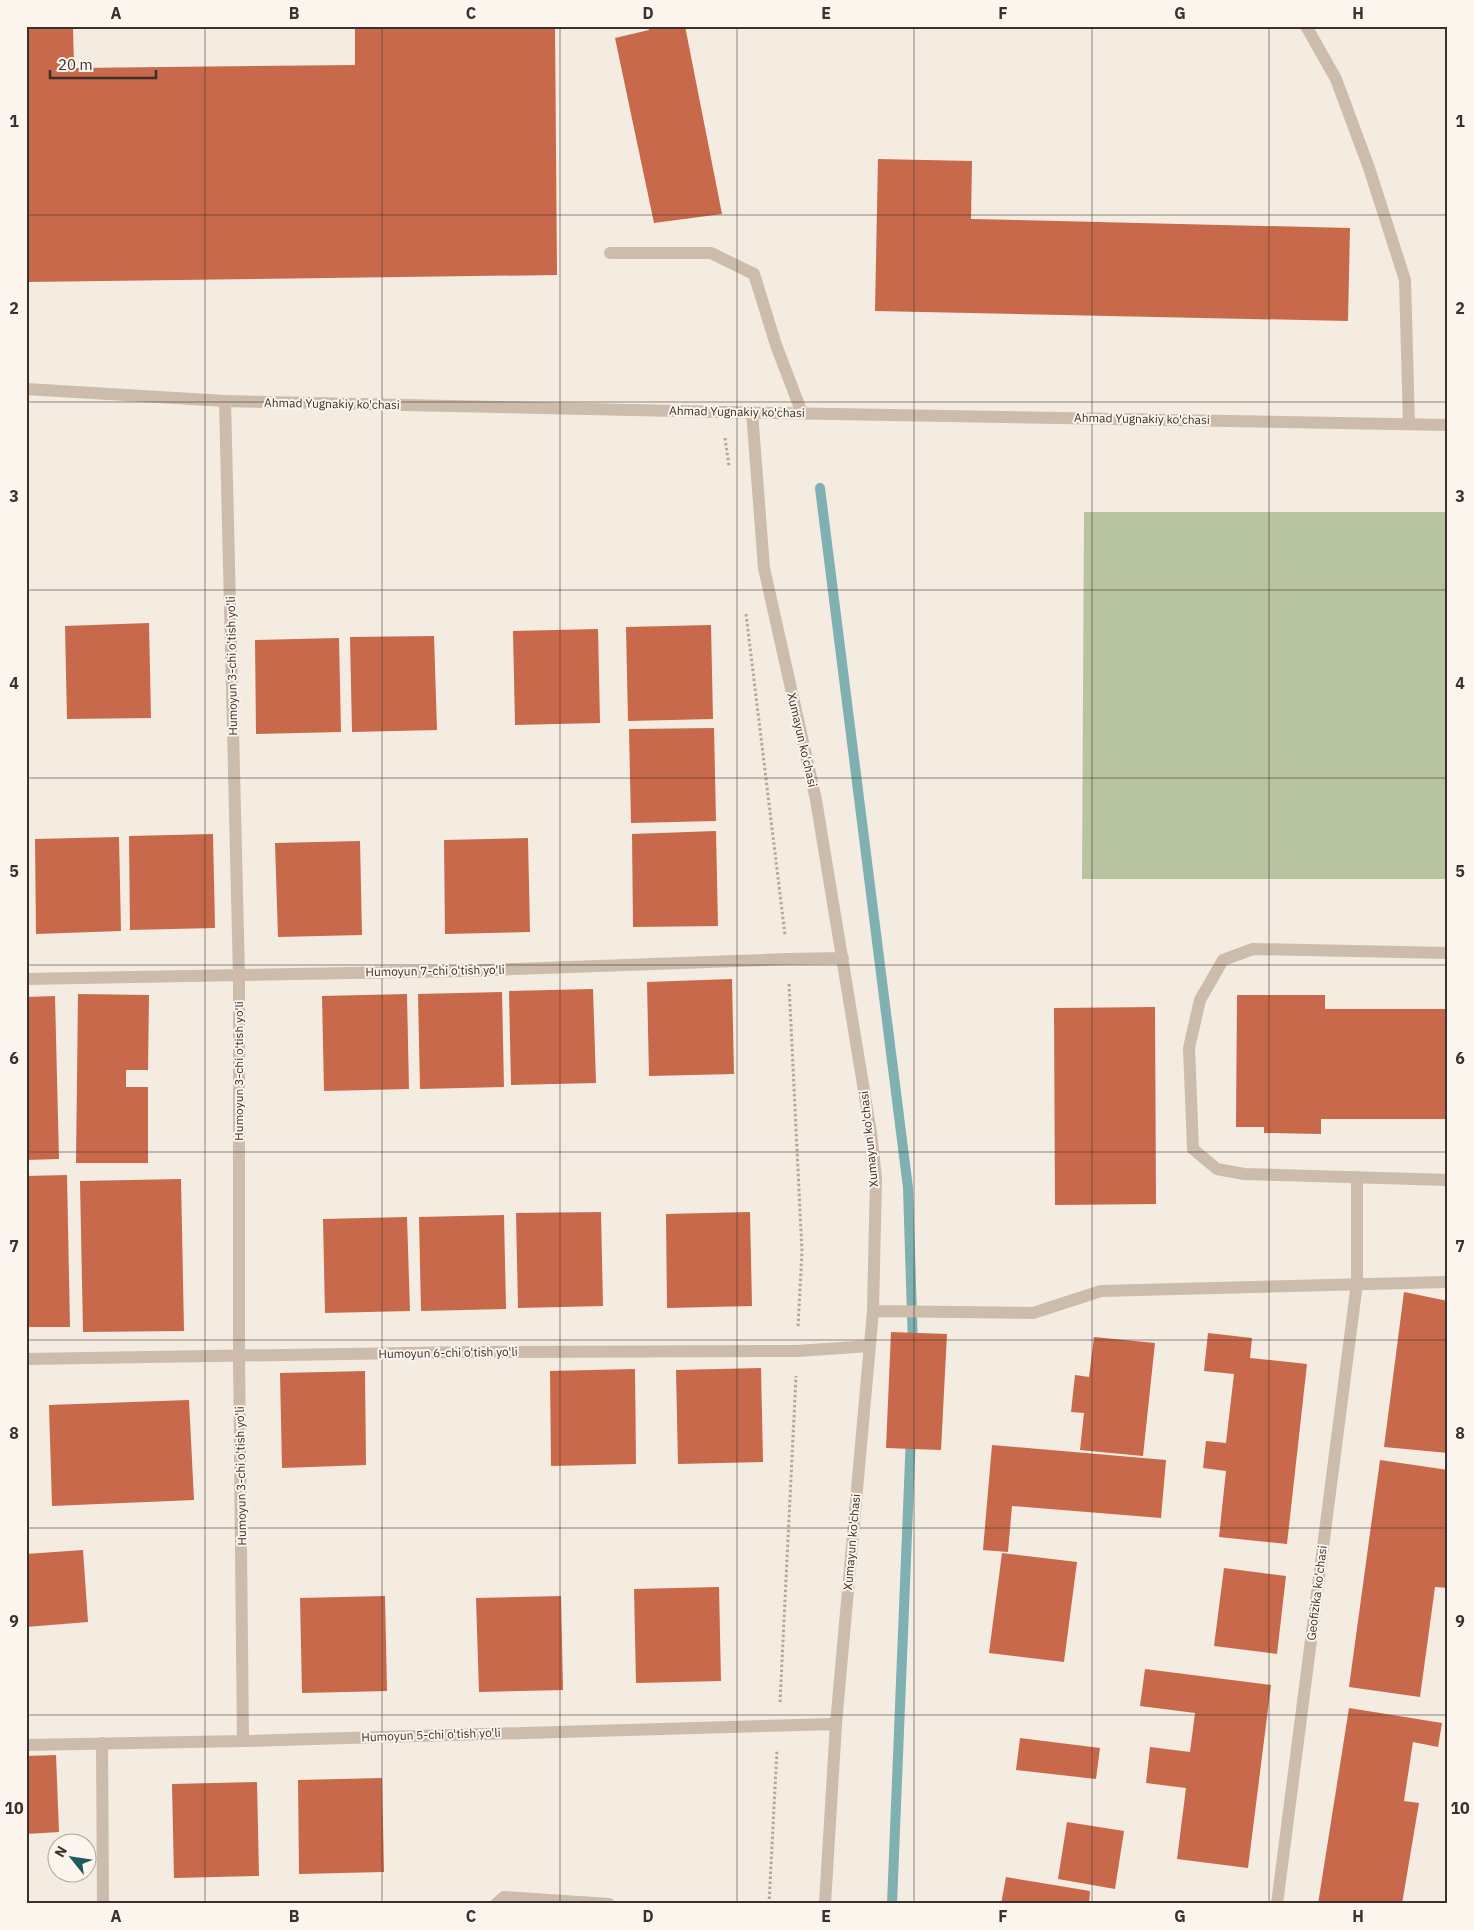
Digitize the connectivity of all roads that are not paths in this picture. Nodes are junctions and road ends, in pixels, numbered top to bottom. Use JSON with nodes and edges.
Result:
{"nodes":[{"id":1,"x":1306,"y":26,"type":"edge"},
{"id":2,"x":610,"y":253,"type":"dead end"},
{"id":3,"x":26,"y":389,"type":"edge"},
{"id":4,"x":225,"y":401,"type":"junction"},
{"id":5,"x":752,"y":412,"type":"junction"},
{"id":6,"x":802,"y":413,"type":"junction"},
{"id":7,"x":1409,"y":424,"type":"junction"},
{"id":8,"x":1448,"y":424,"type":"edge"},
{"id":9,"x":1448,"y":953,"type":"edge"},
{"id":10,"x":843,"y":958,"type":"junction"},
{"id":11,"x":239,"y":976,"type":"junction"},
{"id":12,"x":26,"y":979,"type":"edge"},
{"id":13,"x":1357,"y":1177,"type":"junction"},
{"id":14,"x":1448,"y":1180,"type":"edge"},
{"id":15,"x":1448,"y":1282,"type":"edge"},
{"id":16,"x":1357,"y":1283,"type":"junction"},
{"id":17,"x":872,"y":1310,"type":"junction"},
{"id":18,"x":870,"y":1346,"type":"junction"},
{"id":19,"x":239,"y":1356,"type":"junction"},
{"id":20,"x":26,"y":1359,"type":"edge"},
{"id":21,"x":836,"y":1724,"type":"junction"},
{"id":22,"x":243,"y":1741,"type":"junction"},
{"id":23,"x":102,"y":1743,"type":"junction"},
{"id":24,"x":26,"y":1745,"type":"edge"},
{"id":25,"x":584,"y":1903,"type":"edge"},
{"id":26,"x":103,"y":1904,"type":"edge"},
{"id":27,"x":496,"y":1904,"type":"edge"},
{"id":28,"x":609,"y":1904,"type":"edge"},
{"id":29,"x":825,"y":1904,"type":"edge"},
{"id":30,"x":1277,"y":1904,"type":"edge"}],
"edges":[{"from":1,"to":7,"type":"street"},
{"from":2,"to":6,"type":"street"},
{"from":3,"to":4,"type":"street","name":"Ahmad Yugnakiy ko'chasi"},
{"from":4,"to":5,"type":"street","name":"Ahmad Yugnakiy ko'chasi"},
{"from":4,"to":11,"type":"street","name":"Humoyun 3-chi o'tish yo'li"},
{"from":5,"to":6,"type":"street","name":"Ahmad Yugnakiy ko'chasi"},
{"from":5,"to":10,"type":"street","name":"Xumayun ko'chasi"},
{"from":6,"to":7,"type":"street","name":"Ahmad Yugnakiy ko'chasi"},
{"from":7,"to":8,"type":"street","name":"Ahmad Yugnakiy ko'chasi"},
{"from":9,"to":13,"type":"street"},
{"from":10,"to":11,"type":"street","name":"Humoyun 7-chi o'tish yo'li"},
{"from":10,"to":17,"type":"street","name":"Xumayun ko'chasi"},
{"from":11,"to":12,"type":"street","name":"Humoyun 7-chi o'tish yo'li"},
{"from":11,"to":19,"type":"street","name":"Humoyun 3-chi o'tish yo'li"},
{"from":13,"to":14,"type":"street"},
{"from":13,"to":16,"type":"street","name":"Geofizika ko'chasi"},
{"from":15,"to":16,"type":"street"},
{"from":16,"to":17,"type":"street"},
{"from":16,"to":30,"type":"street","name":"Geofizika ko'chasi"},
{"from":17,"to":18,"type":"street","name":"Xumayun ko'chasi"},
{"from":18,"to":19,"type":"street","name":"Humoyun 6-chi o'tish yo'li"},
{"from":18,"to":21,"type":"street","name":"Xumayun ko'chasi"},
{"from":19,"to":20,"type":"street","name":"Humoyun 6-chi o'tish yo'li"},
{"from":19,"to":22,"type":"street","name":"Humoyun 3-chi o'tish yo'li"},
{"from":21,"to":22,"type":"street","name":"Humoyun 5-chi o'tish yo'li"},
{"from":21,"to":29,"type":"street","name":"Xumayun ko'chasi"},
{"from":22,"to":23,"type":"street","name":"Humoyun 5-chi o'tish yo'li"},
{"from":23,"to":24,"type":"street","name":"Humoyun 5-chi o'tish yo'li"},
{"from":23,"to":26,"type":"street"},
{"from":25,"to":27,"type":"street"},
{"from":25,"to":28,"type":"street"}]}
